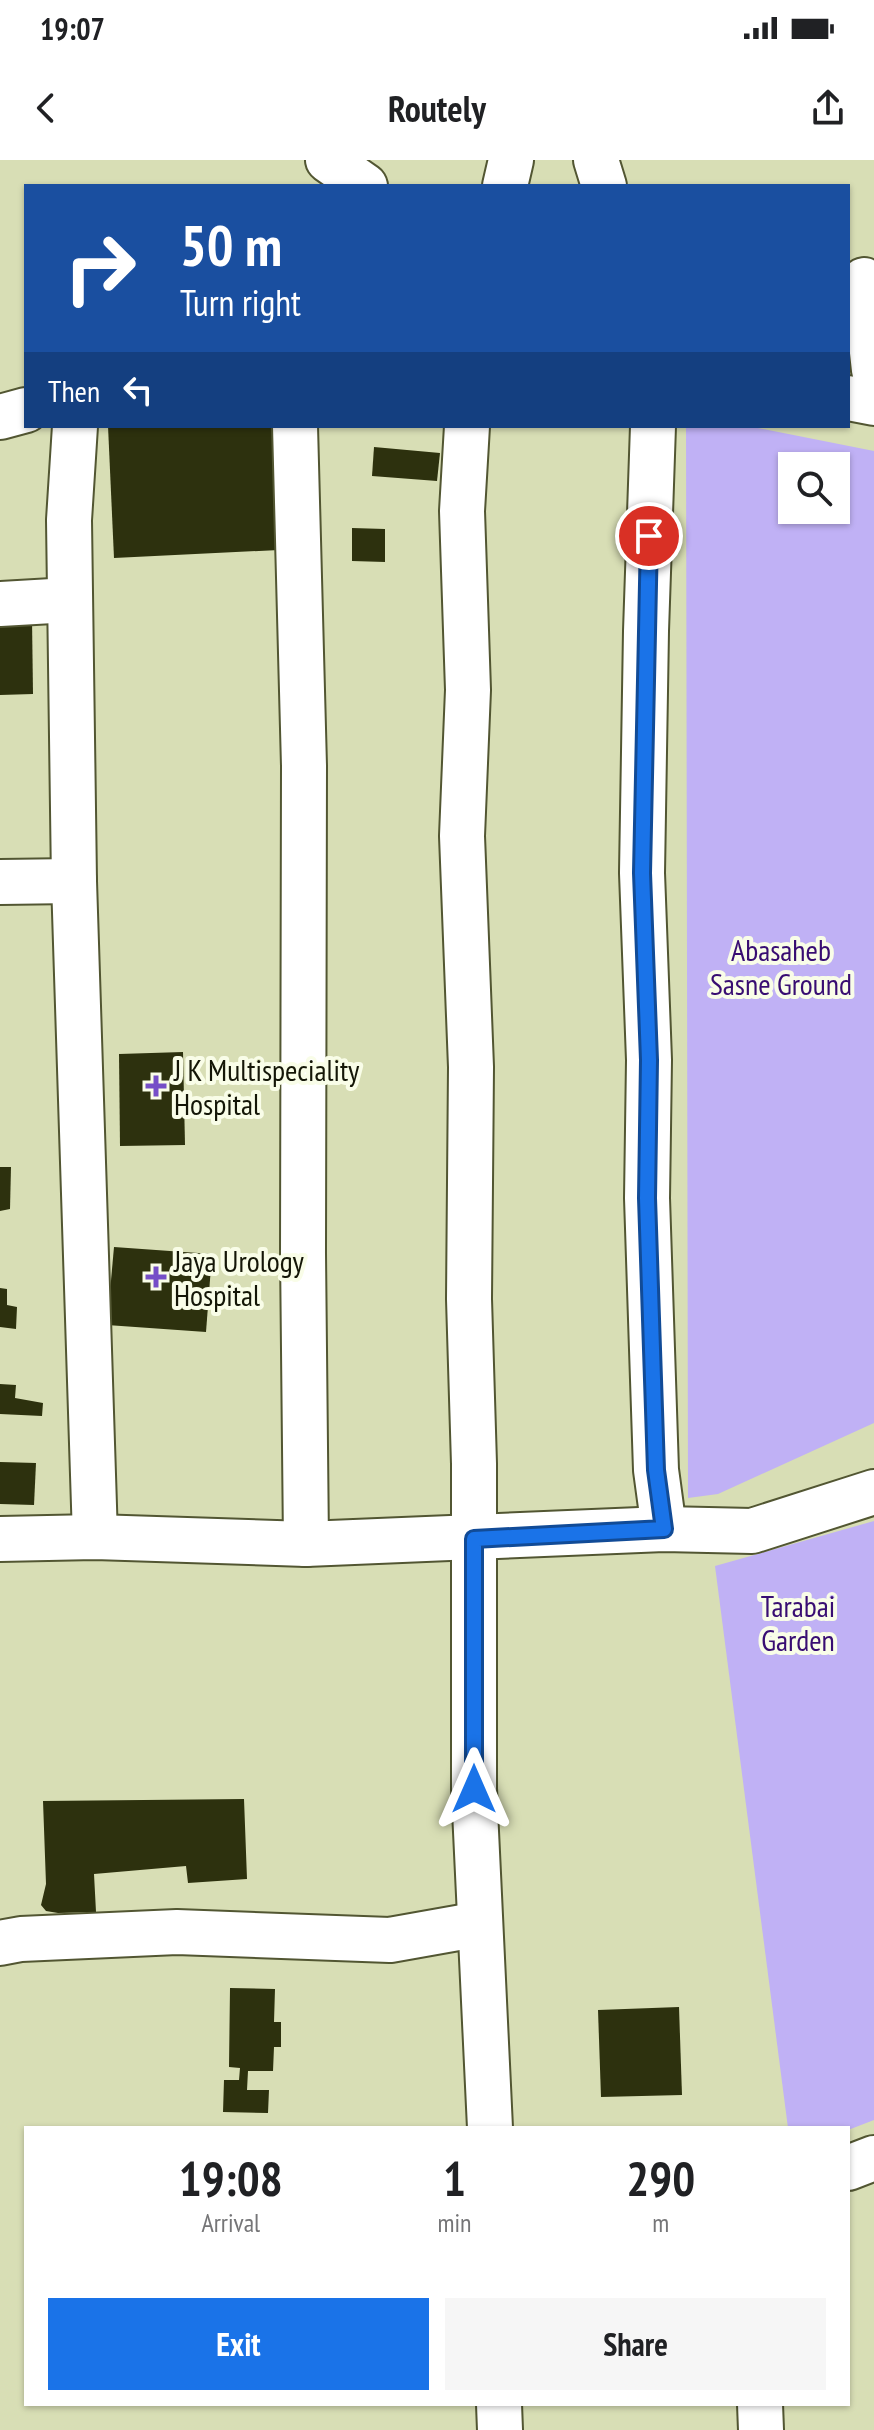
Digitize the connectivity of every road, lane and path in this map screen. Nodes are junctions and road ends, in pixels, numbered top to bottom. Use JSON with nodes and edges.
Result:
{"nodes":[{"id":1,"x":511,"y":160,"type":"edge"},
{"id":2,"x":596,"y":160,"type":"edge"},
{"id":3,"x":505,"y":184,"type":"edge"},
{"id":4,"x":603,"y":184,"type":"edge"},
{"id":5,"x":864,"y":280,"type":"dead end"},
{"id":6,"x":874,"y":370,"type":"edge"},
{"id":7,"x":850,"y":398,"type":"edge"},
{"id":8,"x":874,"y":403,"type":"edge"},
{"id":9,"x":24,"y":411,"type":"edge"},
{"id":10,"x":0,"y":417,"type":"edge"},
{"id":11,"x":75,"y":428,"type":"edge"},
{"id":12,"x":295,"y":428,"type":"edge"},
{"id":13,"x":467,"y":428,"type":"edge"},
{"id":14,"x":653,"y":428,"type":"edge"},
{"id":15,"x":70,"y":600,"type":"junction"},
{"id":16,"x":0,"y":604,"type":"edge"},
{"id":17,"x":74,"y":881,"type":"junction"},
{"id":18,"x":0,"y":882,"type":"edge"},
{"id":19,"x":874,"y":1492,"type":"edge"},
{"id":20,"x":664,"y":1529,"type":"junction"},
{"id":21,"x":95,"y":1537,"type":"junction"},
{"id":22,"x":0,"y":1539,"type":"edge"},
{"id":23,"x":474,"y":1539,"type":"junction"},
{"id":24,"x":306,"y":1544,"type":"junction"},
{"id":25,"x":480,"y":1924,"type":"junction"},
{"id":26,"x":0,"y":1943,"type":"edge"},
{"id":27,"x":490,"y":2126,"type":"edge"},
{"id":28,"x":874,"y":2158,"type":"edge"},
{"id":29,"x":850,"y":2167,"type":"edge"},
{"id":30,"x":499,"y":2406,"type":"edge"},
{"id":31,"x":760,"y":2406,"type":"edge"},
{"id":32,"x":500,"y":2430,"type":"edge"},
{"id":33,"x":761,"y":2430,"type":"edge"}],
"edges":[{"from":1,"to":3,"type":"street"},
{"from":2,"to":4,"type":"street"},
{"from":5,"to":6,"type":"street"},
{"from":7,"to":8,"type":"street"},
{"from":9,"to":10,"type":"street"},
{"from":11,"to":15,"type":"street"},
{"from":12,"to":24,"type":"street"},
{"from":13,"to":23,"type":"street"},
{"from":14,"to":20,"type":"street"},
{"from":15,"to":16,"type":"street"},
{"from":15,"to":17,"type":"street"},
{"from":17,"to":18,"type":"street"},
{"from":17,"to":21,"type":"street"},
{"from":19,"to":20,"type":"street"},
{"from":20,"to":23,"type":"street"},
{"from":21,"to":22,"type":"street"},
{"from":21,"to":24,"type":"street"},
{"from":23,"to":24,"type":"street"},
{"from":23,"to":25,"type":"street"},
{"from":25,"to":26,"type":"street"},
{"from":25,"to":27,"type":"street"},
{"from":28,"to":29,"type":"street"},
{"from":30,"to":32,"type":"street"},
{"from":31,"to":33,"type":"street"}]}
